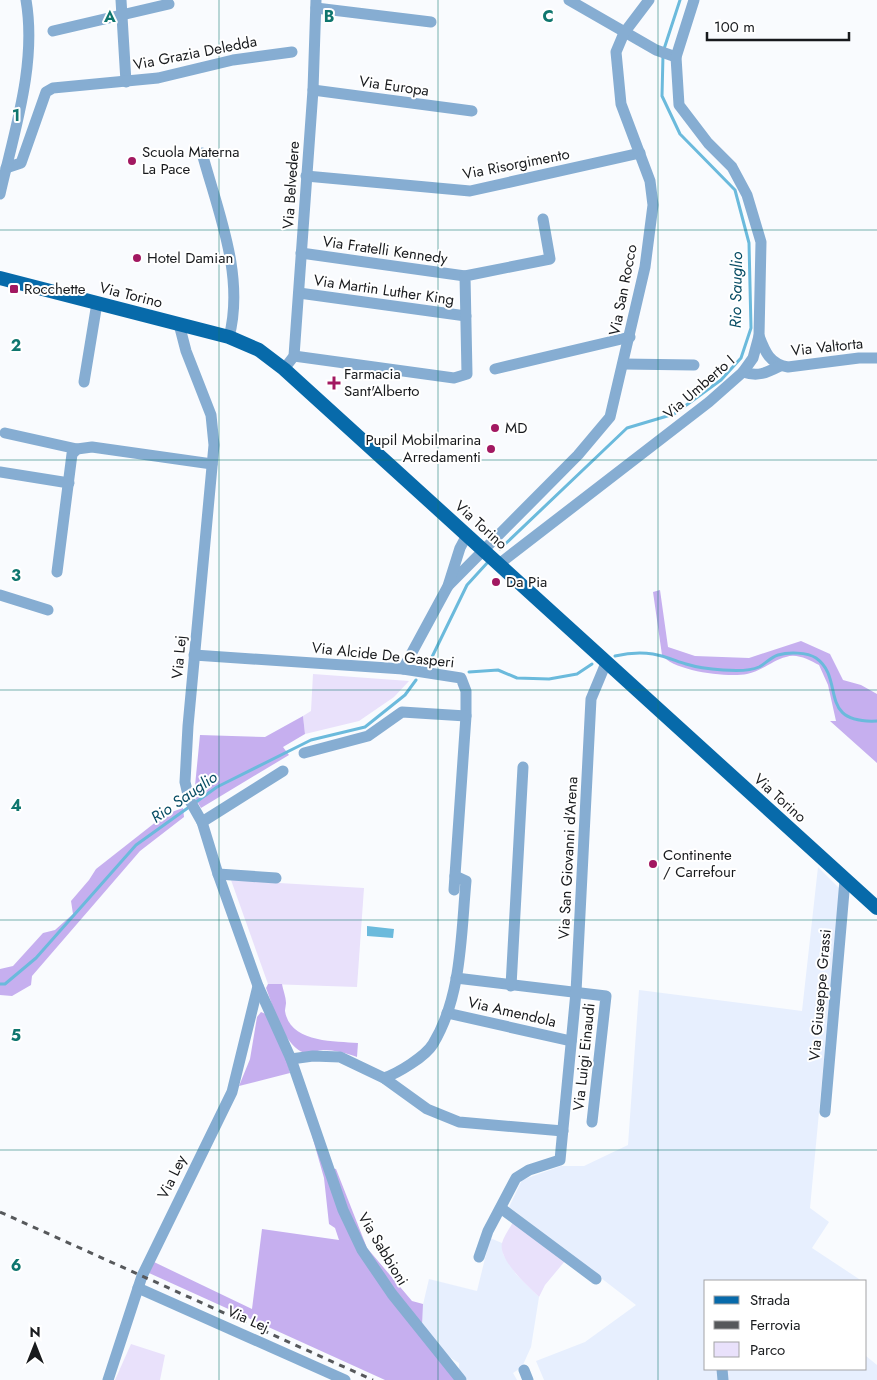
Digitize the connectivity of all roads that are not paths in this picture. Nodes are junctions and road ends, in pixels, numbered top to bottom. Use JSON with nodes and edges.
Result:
{"nodes":[{"id":1,"x":26,"y":0,"type":"edge"},
{"id":2,"x":122,"y":0,"type":"edge"},
{"id":3,"x":569,"y":0,"type":"edge"},
{"id":4,"x":650,"y":0,"type":"edge"},
{"id":5,"x":694,"y":0,"type":"edge"},
{"id":6,"x":169,"y":4,"type":"dead end"},
{"id":7,"x":316,"y":4,"type":"edge"},
{"id":8,"x":122,"y":16,"type":"junction"},
{"id":9,"x":431,"y":22,"type":"dead end"},
{"id":10,"x":53,"y":31,"type":"dead end"},
{"id":11,"x":624,"y":33,"type":"junction"},
{"id":12,"x":292,"y":52,"type":"dead end"},
{"id":13,"x":673,"y":56,"type":"junction"},
{"id":14,"x":126,"y":82,"type":"junction"},
{"id":15,"x":313,"y":90,"type":"junction"},
{"id":16,"x":472,"y":111,"type":"dead end"},
{"id":17,"x":202,"y":153,"type":"dead end"},
{"id":18,"x":640,"y":153,"type":"junction"},
{"id":19,"x":6,"y":168,"type":"junction"},
{"id":20,"x":306,"y":176,"type":"junction"},
{"id":21,"x":0,"y":194,"type":"edge"},
{"id":22,"x":543,"y":220,"type":"dead end"},
{"id":23,"x":301,"y":253,"type":"junction"},
{"id":24,"x":465,"y":276,"type":"junction"},
{"id":25,"x":0,"y":278,"type":"edge"},
{"id":26,"x":299,"y":293,"type":"junction"},
{"id":27,"x":97,"y":303,"type":"junction"},
{"id":28,"x":466,"y":316,"type":"junction"},
{"id":29,"x":179,"y":324,"type":"junction"},
{"id":30,"x":759,"y":336,"type":"junction"},
{"id":31,"x":229,"y":337,"type":"junction"},
{"id":32,"x":630,"y":337,"type":"junction"},
{"id":33,"x":294,"y":356,"type":"junction"},
{"id":34,"x":877,"y":358,"type":"edge"},
{"id":35,"x":623,"y":364,"type":"junction"},
{"id":36,"x":694,"y":365,"type":"dead end"},
{"id":37,"x":780,"y":366,"type":"junction"},
{"id":38,"x":284,"y":369,"type":"junction"},
{"id":39,"x":495,"y":369,"type":"dead end"},
{"id":40,"x":743,"y":372,"type":"junction"},
{"id":41,"x":84,"y":382,"type":"dead end"},
{"id":42,"x":5,"y":433,"type":"dead end"},
{"id":43,"x":77,"y":449,"type":"junction"},
{"id":44,"x":212,"y":464,"type":"junction"},
{"id":45,"x":0,"y":472,"type":"edge"},
{"id":46,"x":69,"y":483,"type":"junction"},
{"id":47,"x":467,"y":535,"type":"junction"},
{"id":48,"x":484,"y":550,"type":"junction"},
{"id":49,"x":499,"y":564,"type":"junction"},
{"id":50,"x":57,"y":572,"type":"dead end"},
{"id":51,"x":448,"y":586,"type":"junction"},
{"id":52,"x":0,"y":595,"type":"edge"},
{"id":53,"x":48,"y":610,"type":"dead end"},
{"id":54,"x":194,"y":654,"type":"junction"},
{"id":55,"x":606,"y":663,"type":"junction"},
{"id":56,"x":403,"y":669,"type":"junction"},
{"id":57,"x":466,"y":716,"type":"junction"},
{"id":58,"x":304,"y":753,"type":"dead end"},
{"id":59,"x":523,"y":767,"type":"dead end"},
{"id":60,"x":284,"y":771,"type":"dead end"},
{"id":61,"x":202,"y":822,"type":"junction"},
{"id":62,"x":218,"y":874,"type":"junction"},
{"id":63,"x":455,"y":876,"type":"junction"},
{"id":64,"x":276,"y":878,"type":"dead end"},
{"id":65,"x":845,"y":880,"type":"junction"},
{"id":66,"x":454,"y":890,"type":"dead end"},
{"id":67,"x":877,"y":908,"type":"edge"},
{"id":68,"x":456,"y":978,"type":"junction"},
{"id":69,"x":258,"y":986,"type":"junction"},
{"id":70,"x":511,"y":986,"type":"junction"},
{"id":71,"x":576,"y":992,"type":"junction"},
{"id":72,"x":447,"y":1013,"type":"junction"},
{"id":73,"x":571,"y":1041,"type":"junction"},
{"id":74,"x":291,"y":1060,"type":"junction"},
{"id":75,"x":384,"y":1078,"type":"junction"},
{"id":76,"x":825,"y":1112,"type":"dead end"},
{"id":77,"x":592,"y":1122,"type":"dead end"},
{"id":78,"x":563,"y":1131,"type":"junction"},
{"id":79,"x":502,"y":1209,"type":"junction"},
{"id":80,"x":479,"y":1257,"type":"dead end"},
{"id":81,"x":596,"y":1279,"type":"dead end"},
{"id":82,"x":138,"y":1288,"type":"junction"},
{"id":83,"x":108,"y":1380,"type":"edge"},
{"id":84,"x":345,"y":1380,"type":"edge"},
{"id":85,"x":461,"y":1380,"type":"edge"}],
"edges":[{"from":1,"to":19,"type":"street"},
{"from":2,"to":8,"type":"street"},
{"from":3,"to":11,"type":"street"},
{"from":4,"to":11,"type":"street","name":"Via San Rocco"},
{"from":5,"to":13,"type":"street","name":"Via Umberto I"},
{"from":6,"to":8,"type":"street"},
{"from":7,"to":9,"type":"street"},
{"from":7,"to":15,"type":"street","name":"Via Belvedere"},
{"from":8,"to":10,"type":"street"},
{"from":8,"to":14,"type":"street"},
{"from":11,"to":13,"type":"street"},
{"from":11,"to":18,"type":"street","name":"Via San Rocco"},
{"from":12,"to":14,"type":"street","name":"Via Grazia Deledda"},
{"from":13,"to":30,"type":"street","name":"Via Umberto I"},
{"from":14,"to":19,"type":"street","name":"Via Grazia Deledda"},
{"from":15,"to":16,"type":"street","name":"Via Europa"},
{"from":15,"to":20,"type":"street","name":"Via Belvedere"},
{"from":17,"to":31,"type":"street"},
{"from":18,"to":20,"type":"street","name":"Via Risorgimento"},
{"from":18,"to":32,"type":"street","name":"Via San Rocco"},
{"from":19,"to":21,"type":"street"},
{"from":20,"to":23,"type":"street","name":"Via Belvedere"},
{"from":22,"to":24,"type":"street","name":"Via Fratelli Kennedy"},
{"from":23,"to":24,"type":"street","name":"Via Fratelli Kennedy"},
{"from":23,"to":26,"type":"street","name":"Via Belvedere"},
{"from":24,"to":28,"type":"street"},
{"from":25,"to":27,"type":"main road","name":"Via Torino"},
{"from":26,"to":28,"type":"street","name":"Via Martin Luther King"},
{"from":26,"to":33,"type":"street","name":"Via Belvedere"},
{"from":27,"to":29,"type":"main road","name":"Via Torino"},
{"from":27,"to":41,"type":"street"},
{"from":28,"to":33,"type":"street"},
{"from":29,"to":31,"type":"main road","name":"Via Torino"},
{"from":29,"to":44,"type":"street","name":"Via Lej"},
{"from":30,"to":37,"type":"street","name":"Via Valtorta"},
{"from":30,"to":40,"type":"street","name":"Via Umberto I"},
{"from":31,"to":38,"type":"main road","name":"Via Torino"},
{"from":32,"to":35,"type":"street","name":"Via San Rocco"},
{"from":32,"to":39,"type":"street"},
{"from":33,"to":38,"type":"street"},
{"from":34,"to":37,"type":"street","name":"Via Valtorta"},
{"from":35,"to":36,"type":"street"},
{"from":35,"to":48,"type":"street","name":"Via San Rocco"},
{"from":37,"to":40,"type":"street","name":"Via Valtorta"},
{"from":38,"to":47,"type":"main road","name":"Via Torino"},
{"from":40,"to":49,"type":"street","name":"Via Umberto I"},
{"from":42,"to":43,"type":"street"},
{"from":43,"to":44,"type":"street"},
{"from":43,"to":46,"type":"street"},
{"from":44,"to":54,"type":"street","name":"Via Lej"},
{"from":45,"to":46,"type":"street"},
{"from":46,"to":50,"type":"street"},
{"from":47,"to":48,"type":"main road","name":"Via Torino"},
{"from":47,"to":51,"type":"street"},
{"from":48,"to":49,"type":"main road","name":"Via Torino"},
{"from":48,"to":51,"type":"street","name":"Via San Rocco"},
{"from":49,"to":55,"type":"main road","name":"Via Torino"},
{"from":51,"to":56,"type":"street"},
{"from":52,"to":53,"type":"street"},
{"from":54,"to":56,"type":"street","name":"Via Alcide De Gasperi"},
{"from":54,"to":61,"type":"street","name":"Via Lej"},
{"from":55,"to":65,"type":"main road","name":"Via Torino"},
{"from":55,"to":71,"type":"street","name":"Via San Giovanni d'Arena"},
{"from":56,"to":57,"type":"street","name":"Via Alcide De Gasperi"},
{"from":57,"to":58,"type":"street"},
{"from":57,"to":63,"type":"street","name":"Via Alcide De Gasperi"},
{"from":59,"to":70,"type":"street"},
{"from":60,"to":61,"type":"street"},
{"from":61,"to":62,"type":"street","name":"Via Lej"},
{"from":62,"to":64,"type":"street"},
{"from":62,"to":69,"type":"street","name":"Via Lej"},
{"from":63,"to":66,"type":"street","name":"Via Alcide De Gasperi"},
{"from":63,"to":68,"type":"street"},
{"from":65,"to":67,"type":"main road","name":"Via Torino"},
{"from":65,"to":76,"type":"street","name":"Via Giuseppe Grassi"},
{"from":68,"to":70,"type":"street"},
{"from":68,"to":72,"type":"street"},
{"from":69,"to":74,"type":"street","name":"Via Sabbioni"},
{"from":69,"to":82,"type":"street","name":"Via Ley"},
{"from":70,"to":71,"type":"street"},
{"from":71,"to":73,"type":"street","name":"Via San Giovanni d'Arena"},
{"from":71,"to":77,"type":"street","name":"Via Luigi Einaudi"},
{"from":72,"to":73,"type":"street","name":"Via Amendola"},
{"from":72,"to":75,"type":"street"},
{"from":73,"to":78,"type":"street","name":"Via San Giovanni d'Arena"},
{"from":74,"to":75,"type":"street"},
{"from":74,"to":85,"type":"street","name":"Via Sabbioni"},
{"from":75,"to":78,"type":"street"},
{"from":78,"to":79,"type":"street","name":"Via San Giovanni d'Arena"},
{"from":79,"to":80,"type":"street"},
{"from":79,"to":81,"type":"street"},
{"from":82,"to":83,"type":"street","name":"Via Ley"},
{"from":82,"to":84,"type":"street","name":"Via Lej"}]}
